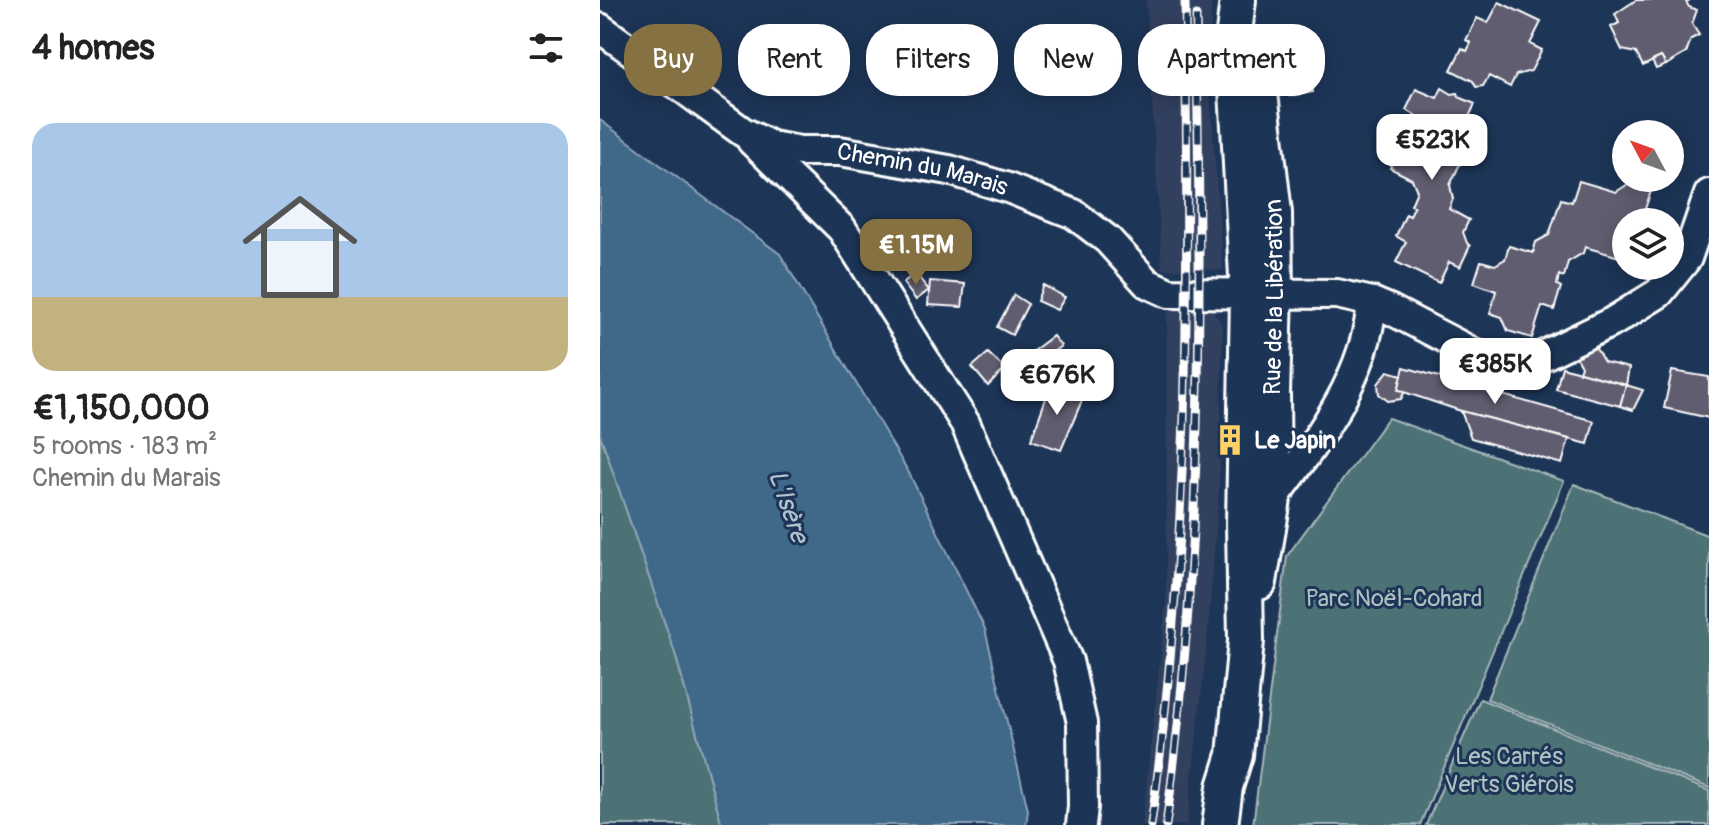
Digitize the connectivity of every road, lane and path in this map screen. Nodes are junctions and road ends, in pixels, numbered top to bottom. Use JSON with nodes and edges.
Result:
{"nodes":[{"id":1,"x":1238,"y":0,"type":"edge"},
{"id":2,"x":1253,"y":0,"type":"edge"},
{"id":3,"x":600,"y":28,"type":"edge"},
{"id":4,"x":743,"y":132,"type":"junction"},
{"id":5,"x":1709,"y":194,"type":"edge"},
{"id":6,"x":1261,"y":294,"type":"junction"},
{"id":7,"x":1372,"y":302,"type":"junction"},
{"id":8,"x":1273,"y":499,"type":"junction"},
{"id":9,"x":1246,"y":641,"type":"junction"},
{"id":10,"x":1081,"y":825,"type":"edge"},
{"id":11,"x":1220,"y":825,"type":"edge"}],
"edges":[{"from":1,"to":6,"type":"main road","name":"Rue de la Libération"},
{"from":2,"to":6,"type":"main road","name":"Rue de la Libération"},
{"from":3,"to":4,"type":"street","name":"Chemin du Marais"},
{"from":4,"to":6,"type":"street","name":"Chemin du Marais"},
{"from":4,"to":10,"type":"street"},
{"from":5,"to":7,"type":"street","name":"Chemin du Marais"},
{"from":6,"to":7,"type":"street","name":"Chemin du Marais"},
{"from":6,"to":8,"type":"main road","name":"Rue de la Libération"},
{"from":6,"to":9,"type":"main road","name":"Rue de la Libération"},
{"from":7,"to":8,"type":"street"},
{"from":8,"to":9,"type":"main road","name":"Rue de la Libération"},
{"from":9,"to":11,"type":"main road","name":"Rue de la Libération"}]}
